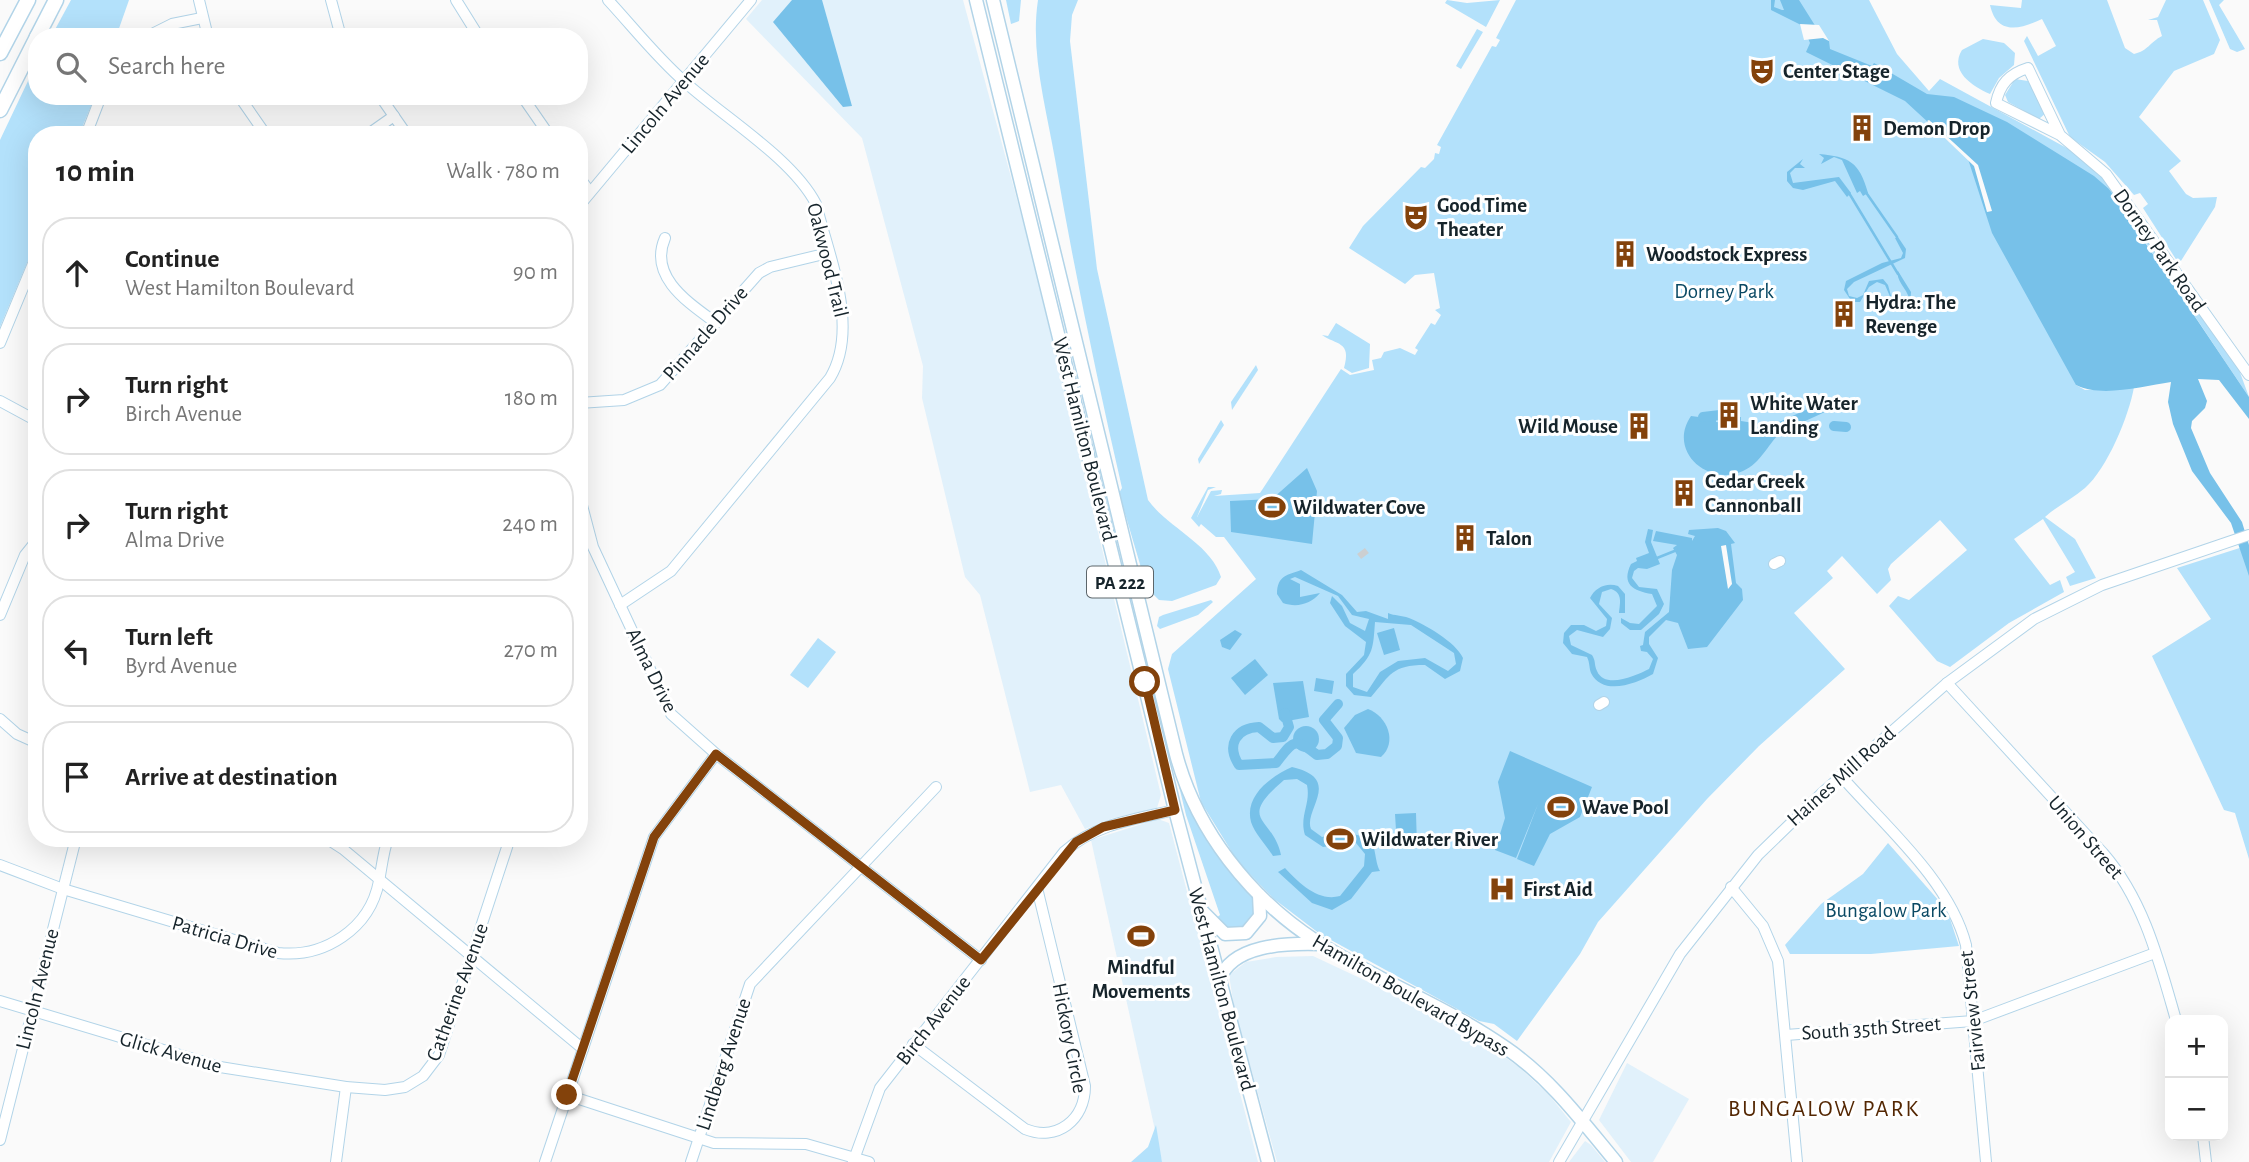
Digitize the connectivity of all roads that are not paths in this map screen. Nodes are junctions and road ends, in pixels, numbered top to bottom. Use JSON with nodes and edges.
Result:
{"nodes":[{"id":1,"x":28,"y":0,"type":"edge"},
{"id":2,"x":56,"y":0,"type":"edge"},
{"id":3,"x":199,"y":0,"type":"edge"},
{"id":4,"x":331,"y":0,"type":"edge"},
{"id":5,"x":456,"y":0,"type":"edge"},
{"id":6,"x":608,"y":0,"type":"edge"},
{"id":7,"x":751,"y":0,"type":"edge"},
{"id":8,"x":976,"y":0,"type":"edge"},
{"id":9,"x":993,"y":0,"type":"edge"},
{"id":10,"x":202,"y":18,"type":"junction"},
{"id":11,"x":42,"y":28,"type":"edge"},
{"id":12,"x":164,"y":28,"type":"edge"},
{"id":13,"x":205,"y":28,"type":"edge"},
{"id":14,"x":339,"y":28,"type":"edge"},
{"id":15,"x":473,"y":28,"type":"edge"},
{"id":16,"x":0,"y":53,"type":"edge"},
{"id":17,"x":28,"y":55,"type":"edge"},
{"id":18,"x":683,"y":81,"type":"junction"},
{"id":19,"x":98,"y":105,"type":"edge"},
{"id":20,"x":245,"y":105,"type":"edge"},
{"id":21,"x":386,"y":105,"type":"edge"},
{"id":22,"x":528,"y":105,"type":"edge"},
{"id":23,"x":0,"y":110,"type":"edge"},
{"id":24,"x":394,"y":116,"type":"junction"},
{"id":25,"x":89,"y":126,"type":"edge"},
{"id":26,"x":260,"y":126,"type":"edge"},
{"id":27,"x":380,"y":126,"type":"edge"},
{"id":28,"x":401,"y":126,"type":"edge"},
{"id":29,"x":543,"y":126,"type":"edge"},
{"id":30,"x":2060,"y":135,"type":"junction"},
{"id":31,"x":588,"y":189,"type":"edge"},
{"id":32,"x":590,"y":192,"type":"junction"},
{"id":33,"x":588,"y":195,"type":"edge"},
{"id":34,"x":666,"y":238,"type":"dead end"},
{"id":35,"x":828,"y":253,"type":"junction"},
{"id":36,"x":28,"y":288,"type":"edge"},
{"id":37,"x":716,"y":323,"type":"junction"},
{"id":38,"x":0,"y":343,"type":"edge"},
{"id":39,"x":2249,"y":375,"type":"edge"},
{"id":40,"x":0,"y":401,"type":"edge"},
{"id":41,"x":588,"y":402,"type":"edge"},
{"id":42,"x":28,"y":417,"type":"edge"},
{"id":43,"x":588,"y":528,"type":"edge"},
{"id":44,"x":2249,"y":535,"type":"edge"},
{"id":45,"x":28,"y":551,"type":"edge"},
{"id":46,"x":620,"y":605,"type":"junction"},
{"id":47,"x":0,"y":615,"type":"edge"},
{"id":48,"x":1947,"y":683,"type":"junction"},
{"id":49,"x":0,"y":719,"type":"edge"},
{"id":50,"x":28,"y":739,"type":"edge"},
{"id":51,"x":716,"y":754,"type":"junction"},
{"id":52,"x":1841,"y":776,"type":"junction"},
{"id":53,"x":936,"y":787,"type":"dead end"},
{"id":54,"x":1175,"y":810,"type":"junction"},
{"id":55,"x":74,"y":847,"type":"edge"},
{"id":56,"x":337,"y":847,"type":"edge"},
{"id":57,"x":385,"y":847,"type":"edge"},
{"id":58,"x":507,"y":847,"type":"edge"},
{"id":59,"x":0,"y":865,"type":"edge"},
{"id":60,"x":862,"y":865,"type":"junction"},
{"id":61,"x":379,"y":882,"type":"junction"},
{"id":62,"x":1731,"y":887,"type":"junction"},
{"id":63,"x":1037,"y":888,"type":"junction"},
{"id":64,"x":63,"y":889,"type":"junction"},
{"id":65,"x":1259,"y":894,"type":"junction"},
{"id":66,"x":1200,"y":909,"type":"junction"},
{"id":67,"x":1320,"y":944,"type":"junction"},
{"id":68,"x":2155,"y":953,"type":"junction"},
{"id":69,"x":471,"y":957,"type":"junction"},
{"id":70,"x":981,"y":960,"type":"junction"},
{"id":71,"x":1219,"y":981,"type":"junction"},
{"id":72,"x":0,"y":1001,"type":"edge"},
{"id":73,"x":31,"y":1011,"type":"junction"},
{"id":74,"x":2174,"y":1015,"type":"edge"},
{"id":75,"x":1973,"y":1021,"type":"junction"},
{"id":76,"x":1786,"y":1035,"type":"junction"},
{"id":77,"x":913,"y":1044,"type":"junction"},
{"id":78,"x":583,"y":1049,"type":"junction"},
{"id":79,"x":346,"y":1087,"type":"junction"},
{"id":80,"x":567,"y":1095,"type":"junction"},
{"id":81,"x":1583,"y":1122,"type":"junction"},
{"id":82,"x":699,"y":1138,"type":"junction"},
{"id":83,"x":0,"y":1140,"type":"edge"},
{"id":84,"x":2204,"y":1141,"type":"edge"},
{"id":85,"x":854,"y":1159,"type":"edge"},
{"id":86,"x":336,"y":1162,"type":"edge"},
{"id":87,"x":545,"y":1162,"type":"edge"},
{"id":88,"x":691,"y":1162,"type":"edge"},
{"id":89,"x":869,"y":1162,"type":"edge"},
{"id":90,"x":1268,"y":1162,"type":"edge"},
{"id":91,"x":1559,"y":1162,"type":"edge"},
{"id":92,"x":1616,"y":1162,"type":"edge"},
{"id":93,"x":1797,"y":1162,"type":"edge"},
{"id":94,"x":1986,"y":1162,"type":"edge"},
{"id":95,"x":2206,"y":1162,"type":"edge"}],
"edges":[{"from":1,"to":16,"type":"highway"},
{"from":2,"to":11,"type":"highway"},
{"from":3,"to":10,"type":"street"},
{"from":4,"to":14,"type":"street"},
{"from":5,"to":15,"type":"street"},
{"from":6,"to":18,"type":"street","name":"Oakwood Trail"},
{"from":7,"to":18,"type":"street","name":"Lincoln Avenue"},
{"from":8,"to":54,"type":"main road","name":"West Hamilton Boulevard","number":"PA 222"},
{"from":9,"to":65,"type":"main road","name":"West Hamilton Boulevard","number":"PA 222"},
{"from":10,"to":12,"type":"street"},
{"from":10,"to":13,"type":"street"},
{"from":17,"to":23,"type":"highway"},
{"from":18,"to":32,"type":"street","name":"Lincoln Avenue"},
{"from":18,"to":35,"type":"street","name":"Oakwood Trail"},
{"from":19,"to":25,"type":"street"},
{"from":20,"to":26,"type":"street"},
{"from":21,"to":24,"type":"street"},
{"from":22,"to":29,"type":"street"},
{"from":24,"to":27,"type":"street"},
{"from":24,"to":28,"type":"street"},
{"from":30,"to":30,"type":"street","name":"Dorney Park Road"},
{"from":30,"to":39,"type":"street","name":"Dorney Park Road"},
{"from":31,"to":32,"type":"street"},
{"from":32,"to":33,"type":"street","name":"Lincoln Avenue"},
{"from":34,"to":37,"type":"street"},
{"from":35,"to":37,"type":"street","name":"Pinnacle Drive"},
{"from":35,"to":46,"type":"street","name":"Oakwood Trail"},
{"from":36,"to":38,"type":"street"},
{"from":37,"to":41,"type":"street","name":"Pinnacle Drive"},
{"from":40,"to":42,"type":"street"},
{"from":43,"to":46,"type":"street","name":"Alma Drive"},
{"from":44,"to":48,"type":"street","name":"Haines Mill Road"},
{"from":45,"to":47,"type":"street"},
{"from":46,"to":51,"type":"street","name":"Alma Drive"},
{"from":48,"to":52,"type":"street","name":"Haines Mill Road"},
{"from":48,"to":68,"type":"street","name":"Union Street"},
{"from":49,"to":50,"type":"street"},
{"from":51,"to":60,"type":"street","name":"Alma Drive"},
{"from":51,"to":78,"type":"street"},
{"from":52,"to":62,"type":"street","name":"Haines Mill Road"},
{"from":52,"to":75,"type":"street","name":"Fairview Street"},
{"from":53,"to":60,"type":"street","name":"Lindberg Avenue"},
{"from":54,"to":63,"type":"street","name":"Birch Avenue"},
{"from":54,"to":66,"type":"main road","name":"West Hamilton Boulevard","number":"PA 222"},
{"from":55,"to":64,"type":"street","name":"Lincoln Avenue"},
{"from":56,"to":61,"type":"street"},
{"from":57,"to":61,"type":"street","name":"Patricia Drive"},
{"from":58,"to":69,"type":"street","name":"Catherine Avenue"},
{"from":59,"to":64,"type":"street","name":"Patricia Drive"},
{"from":60,"to":70,"type":"street","name":"Alma Drive"},
{"from":60,"to":82,"type":"street","name":"Lindberg Avenue"},
{"from":61,"to":64,"type":"street","name":"Patricia Drive"},
{"from":61,"to":69,"type":"street"},
{"from":62,"to":76,"type":"street"},
{"from":62,"to":81,"type":"street","name":"Haines Mill Road"},
{"from":63,"to":70,"type":"street","name":"Birch Avenue"},
{"from":63,"to":77,"type":"street","name":"Hickory Circle"},
{"from":64,"to":73,"type":"street","name":"Lincoln Avenue"},
{"from":65,"to":66,"type":"main road"},
{"from":65,"to":67,"type":"main road","name":"Hamilton Boulevard Bypass","number":"PA 222"},
{"from":66,"to":71,"type":"main road","name":"West Hamilton Boulevard","number":"PA 222"},
{"from":67,"to":71,"type":"main road"},
{"from":67,"to":81,"type":"main road","name":"Hamilton Boulevard Bypass","number":"PA 222"},
{"from":68,"to":74,"type":"street","name":"Union Street"},
{"from":68,"to":75,"type":"street","name":"South 35th Street"},
{"from":69,"to":78,"type":"street"},
{"from":69,"to":79,"type":"street","name":"Catherine Avenue"},
{"from":70,"to":77,"type":"street","name":"Birch Avenue"},
{"from":71,"to":90,"type":"main road","name":"West Hamilton Boulevard","number":"PA 222"},
{"from":72,"to":73,"type":"street","name":"Glick Avenue"},
{"from":73,"to":79,"type":"street","name":"Glick Avenue"},
{"from":73,"to":83,"type":"street","name":"Lincoln Avenue"},
{"from":75,"to":76,"type":"street","name":"South 35th Street"},
{"from":75,"to":94,"type":"street","name":"Fairview Street"},
{"from":76,"to":93,"type":"street"},
{"from":77,"to":85,"type":"street","name":"Birch Avenue"},
{"from":78,"to":80,"type":"street"},
{"from":79,"to":86,"type":"street"},
{"from":80,"to":82,"type":"street"},
{"from":80,"to":87,"type":"street"},
{"from":81,"to":91,"type":"street","name":"Haines Mill Road"},
{"from":81,"to":92,"type":"main road","name":"Hamilton Boulevard Bypass","number":"PA 222"},
{"from":82,"to":85,"type":"street"},
{"from":82,"to":88,"type":"street","name":"Lindberg Avenue"},
{"from":84,"to":95,"type":"street"},
{"from":85,"to":89,"type":"street"}]}
